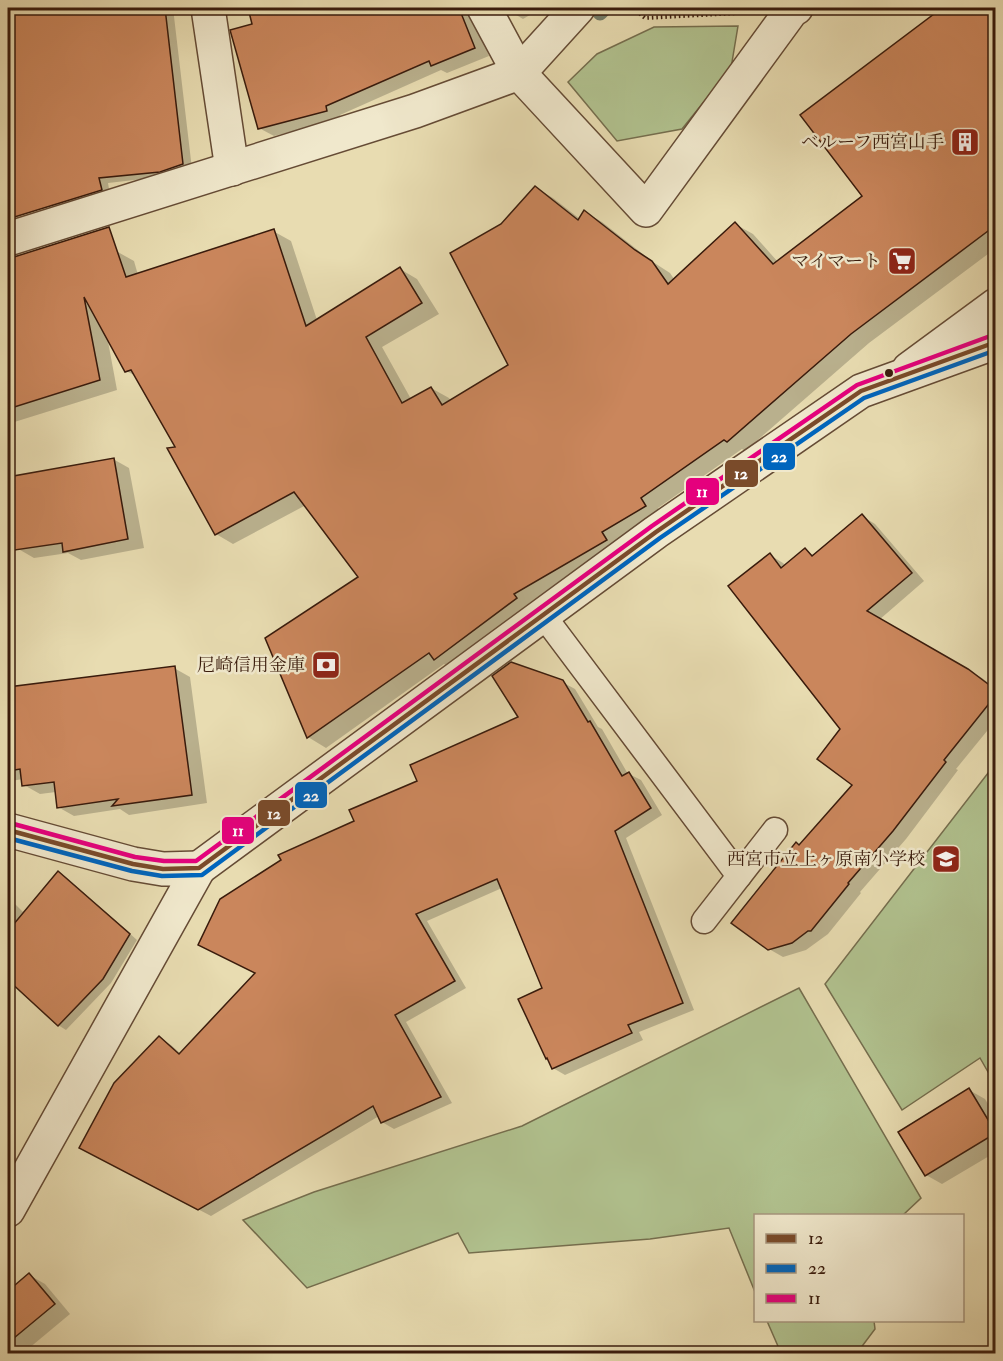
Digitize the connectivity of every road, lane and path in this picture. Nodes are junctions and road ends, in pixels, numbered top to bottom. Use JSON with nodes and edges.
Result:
{"nodes":[{"id":1,"x":208,"y":8,"type":"edge"},
{"id":2,"x":484,"y":8,"type":"edge"},
{"id":3,"x":578,"y":8,"type":"edge"},
{"id":4,"x":633,"y":8,"type":"edge"},
{"id":5,"x":794,"y":9,"type":"edge"},
{"id":6,"x":519,"y":73,"type":"junction"},
{"id":7,"x":232,"y":169,"type":"junction"},
{"id":8,"x":8,"y":239,"type":"edge"},
{"id":9,"x":996,"y":305,"type":"edge"},
{"id":10,"x":996,"y":342,"type":"edge"},
{"id":11,"x":898,"y":378,"type":"junction"},
{"id":12,"x":543,"y":615,"type":"junction"},
{"id":13,"x":8,"y":830,"type":"edge"},
{"id":14,"x":775,"y":830,"type":"dead end"},
{"id":15,"x":200,"y":868,"type":"junction"},
{"id":16,"x":739,"y":876,"type":"junction"},
{"id":17,"x":704,"y":921,"type":"dead end"},
{"id":18,"x":8,"y":1210,"type":"edge"}],
"edges":[{"from":1,"to":7,"type":"street"},
{"from":2,"to":6,"type":"street"},
{"from":3,"to":6,"type":"street"},
{"from":4,"to":5,"type":"path"},
{"from":5,"to":6,"type":"street"},
{"from":6,"to":7,"type":"street"},
{"from":7,"to":8,"type":"street"},
{"from":9,"to":11,"type":"street"},
{"from":10,"to":11,"type":"street"},
{"from":11,"to":12,"type":"street"},
{"from":12,"to":15,"type":"street"},
{"from":12,"to":16,"type":"lane"},
{"from":13,"to":15,"type":"street"},
{"from":14,"to":16,"type":"lane"},
{"from":15,"to":18,"type":"street"},
{"from":16,"to":17,"type":"lane"}]}
